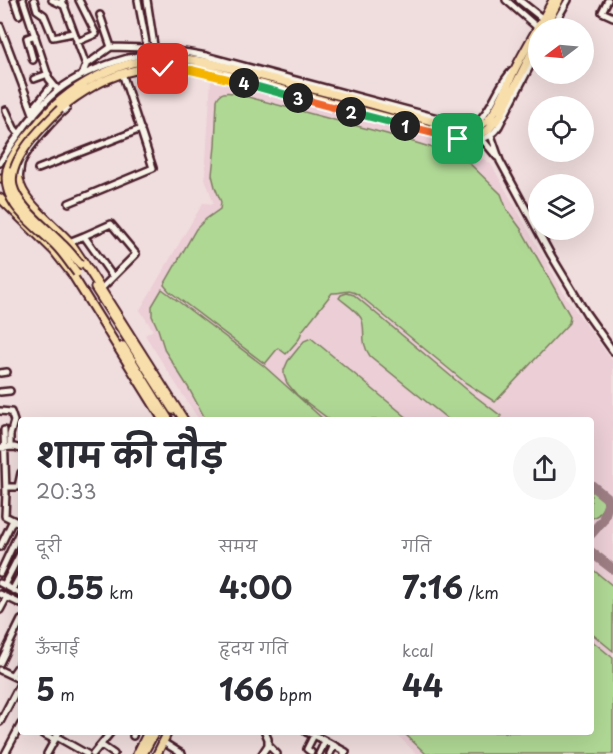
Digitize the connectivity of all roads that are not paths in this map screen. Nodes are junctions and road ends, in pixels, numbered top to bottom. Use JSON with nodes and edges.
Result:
{"nodes":[{"id":1,"x":14,"y":0,"type":"edge"},
{"id":2,"x":23,"y":0,"type":"edge"},
{"id":3,"x":34,"y":0,"type":"edge"},
{"id":4,"x":52,"y":0,"type":"edge"},
{"id":5,"x":80,"y":0,"type":"edge"},
{"id":6,"x":138,"y":0,"type":"edge"},
{"id":7,"x":147,"y":0,"type":"edge"},
{"id":8,"x":506,"y":0,"type":"edge"},
{"id":9,"x":519,"y":0,"type":"edge"},
{"id":10,"x":553,"y":0,"type":"edge"},
{"id":11,"x":560,"y":0,"type":"edge"},
{"id":12,"x":568,"y":0,"type":"edge"},
{"id":13,"x":608,"y":0,"type":"edge"},
{"id":14,"x":63,"y":3,"type":"edge"},
{"id":15,"x":27,"y":12,"type":"junction"},
{"id":16,"x":99,"y":15,"type":"dead end"},
{"id":17,"x":613,"y":17,"type":"edge"},
{"id":18,"x":528,"y":18,"type":"edge"},
{"id":19,"x":542,"y":18,"type":"edge"},
{"id":20,"x":544,"y":18,"type":"edge"},
{"id":21,"x":548,"y":18,"type":"edge"},
{"id":22,"x":558,"y":18,"type":"edge"},
{"id":23,"x":0,"y":26,"type":"edge"},
{"id":24,"x":74,"y":33,"type":"junction"},
{"id":25,"x":35,"y":35,"type":"junction"},
{"id":26,"x":3,"y":42,"type":"edge"},
{"id":27,"x":77,"y":42,"type":"junction"},
{"id":28,"x":111,"y":47,"type":"junction"},
{"id":29,"x":147,"y":48,"type":"junction"},
{"id":30,"x":528,"y":49,"type":"edge"},
{"id":31,"x":156,"y":52,"type":"junction"},
{"id":32,"x":42,"y":57,"type":"junction"},
{"id":33,"x":33,"y":60,"type":"junction"},
{"id":34,"x":528,"y":60,"type":"edge"},
{"id":35,"x":26,"y":62,"type":"dead end"},
{"id":36,"x":86,"y":65,"type":"junction"},
{"id":37,"x":516,"y":68,"type":"junction"},
{"id":38,"x":145,"y":69,"type":"junction"},
{"id":39,"x":528,"y":70,"type":"edge"},
{"id":40,"x":48,"y":74,"type":"junction"},
{"id":41,"x":82,"y":75,"type":"junction"},
{"id":42,"x":123,"y":76,"type":"junction"},
{"id":43,"x":34,"y":79,"type":"dead end"},
{"id":44,"x":53,"y":84,"type":"junction"},
{"id":45,"x":58,"y":90,"type":"junction"},
{"id":46,"x":6,"y":110,"type":"dead end"},
{"id":47,"x":33,"y":113,"type":"junction"},
{"id":48,"x":141,"y":129,"type":"junction"},
{"id":49,"x":19,"y":134,"type":"junction"},
{"id":50,"x":491,"y":135,"type":"junction"},
{"id":51,"x":480,"y":137,"type":"junction"},
{"id":52,"x":0,"y":161,"type":"edge"},
{"id":53,"x":500,"y":161,"type":"junction"},
{"id":54,"x":38,"y":169,"type":"dead end"},
{"id":55,"x":0,"y":179,"type":"edge"},
{"id":56,"x":19,"y":181,"type":"junction"},
{"id":57,"x":0,"y":191,"type":"edge"},
{"id":58,"x":0,"y":198,"type":"edge"},
{"id":59,"x":69,"y":203,"type":"dead end"},
{"id":60,"x":8,"y":206,"type":"junction"},
{"id":61,"x":84,"y":236,"type":"junction"},
{"id":62,"x":69,"y":242,"type":"junction"},
{"id":63,"x":113,"y":278,"type":"junction"},
{"id":64,"x":84,"y":288,"type":"junction"},
{"id":65,"x":100,"y":289,"type":"junction"},
{"id":66,"x":613,"y":351,"type":"edge"},
{"id":67,"x":7,"y":372,"type":"dead end"},
{"id":68,"x":0,"y":373,"type":"edge"},
{"id":69,"x":10,"y":391,"type":"dead end"},
{"id":70,"x":0,"y":392,"type":"edge"},
{"id":71,"x":0,"y":411,"type":"edge"},
{"id":72,"x":161,"y":417,"type":"edge"},
{"id":73,"x":167,"y":417,"type":"edge"},
{"id":74,"x":177,"y":417,"type":"edge"},
{"id":75,"x":182,"y":417,"type":"edge"},
{"id":76,"x":4,"y":430,"type":"dead end"},
{"id":77,"x":5,"y":448,"type":"edge"},
{"id":78,"x":18,"y":486,"type":"edge"},
{"id":79,"x":6,"y":487,"type":"junction"},
{"id":80,"x":2,"y":507,"type":"edge"},
{"id":81,"x":5,"y":516,"type":"junction"},
{"id":82,"x":13,"y":520,"type":"junction"},
{"id":83,"x":0,"y":523,"type":"edge"},
{"id":84,"x":18,"y":524,"type":"edge"},
{"id":85,"x":18,"y":533,"type":"edge"},
{"id":86,"x":0,"y":548,"type":"edge"},
{"id":87,"x":18,"y":557,"type":"edge"},
{"id":88,"x":0,"y":573,"type":"edge"},
{"id":89,"x":18,"y":580,"type":"edge"},
{"id":90,"x":2,"y":584,"type":"edge"},
{"id":91,"x":13,"y":589,"type":"junction"},
{"id":92,"x":0,"y":594,"type":"edge"},
{"id":93,"x":7,"y":597,"type":"junction"},
{"id":94,"x":18,"y":597,"type":"edge"},
{"id":95,"x":18,"y":600,"type":"edge"},
{"id":96,"x":0,"y":610,"type":"edge"},
{"id":97,"x":18,"y":626,"type":"edge"},
{"id":98,"x":2,"y":655,"type":"edge"},
{"id":99,"x":0,"y":663,"type":"edge"},
{"id":100,"x":18,"y":666,"type":"edge"},
{"id":101,"x":0,"y":670,"type":"edge"},
{"id":102,"x":12,"y":675,"type":"junction"},
{"id":103,"x":18,"y":679,"type":"edge"},
{"id":104,"x":18,"y":687,"type":"edge"},
{"id":105,"x":0,"y":722,"type":"edge"},
{"id":106,"x":18,"y":730,"type":"edge"},
{"id":107,"x":109,"y":735,"type":"edge"},
{"id":108,"x":146,"y":735,"type":"edge"},
{"id":109,"x":153,"y":735,"type":"edge"},
{"id":110,"x":162,"y":735,"type":"edge"},
{"id":111,"x":166,"y":735,"type":"edge"},
{"id":112,"x":266,"y":735,"type":"edge"},
{"id":113,"x":272,"y":735,"type":"edge"},
{"id":114,"x":314,"y":735,"type":"joint"},
{"id":115,"x":57,"y":736,"type":"edge"},
{"id":116,"x":325,"y":741,"type":"junction"},
{"id":117,"x":163,"y":742,"type":"junction"},
{"id":118,"x":268,"y":742,"type":"junction"},
{"id":119,"x":101,"y":745,"type":"junction"},
{"id":120,"x":334,"y":746,"type":"junction"},
{"id":121,"x":313,"y":753,"type":"edge"},
{"id":122,"x":7,"y":754,"type":"edge"},
{"id":123,"x":48,"y":754,"type":"edge"},
{"id":124,"x":87,"y":754,"type":"edge"},
{"id":125,"x":93,"y":754,"type":"edge"},
{"id":126,"x":114,"y":754,"type":"edge"},
{"id":127,"x":137,"y":754,"type":"edge"},
{"id":128,"x":143,"y":754,"type":"edge"},
{"id":129,"x":152,"y":754,"type":"edge"},
{"id":130,"x":157,"y":754,"type":"edge"},
{"id":131,"x":182,"y":754,"type":"edge"},
{"id":132,"x":262,"y":754,"type":"edge"},
{"id":133,"x":277,"y":754,"type":"edge"},
{"id":134,"x":302,"y":754,"type":"edge"},
{"id":135,"x":330,"y":754,"type":"edge"},
{"id":136,"x":344,"y":754,"type":"edge"}],
"edges":[{"from":1,"to":15,"type":"street"},
{"from":2,"to":15,"type":"street"},
{"from":3,"to":24,"type":"street"},
{"from":4,"to":14,"type":"street"},
{"from":5,"to":27,"type":"street"},
{"from":6,"to":29,"type":"street"},
{"from":7,"to":31,"type":"street"},
{"from":8,"to":18,"type":"street"},
{"from":9,"to":19,"type":"street"},
{"from":10,"to":20,"type":"main road"},
{"from":11,"to":21,"type":"main road"},
{"from":12,"to":22,"type":"street"},
{"from":13,"to":17,"type":"street"},
{"from":14,"to":24,"type":"street"},
{"from":15,"to":25,"type":"street"},
{"from":16,"to":28,"type":"street"},
{"from":23,"to":26,"type":"street"},
{"from":24,"to":27,"type":"street"},
{"from":25,"to":32,"type":"street"},
{"from":25,"to":33,"type":"street"},
{"from":26,"to":47,"type":"street"},
{"from":27,"to":36,"type":"street"},
{"from":28,"to":29,"type":"street"},
{"from":28,"to":36,"type":"street"},
{"from":29,"to":31,"type":"street"},
{"from":30,"to":37,"type":"main road"},
{"from":31,"to":37,"type":"street"},
{"from":31,"to":41,"type":"street"},
{"from":32,"to":33,"type":"street"},
{"from":32,"to":40,"type":"street"},
{"from":33,"to":35,"type":"street"},
{"from":34,"to":51,"type":"main road"},
{"from":36,"to":41,"type":"street"},
{"from":37,"to":64,"type":"main road","bridge":true},
{"from":38,"to":42,"type":"street"},
{"from":38,"to":51,"type":"main road"},
{"from":38,"to":65,"type":"main road","bridge":true},
{"from":39,"to":50,"type":"street"},
{"from":40,"to":43,"type":"street"},
{"from":40,"to":44,"type":"street"},
{"from":41,"to":45,"type":"street"},
{"from":42,"to":48,"type":"street"},
{"from":42,"to":56,"type":"street"},
{"from":44,"to":45,"type":"street"},
{"from":44,"to":47,"type":"street"},
{"from":45,"to":47,"type":"street"},
{"from":46,"to":49,"type":"street"},
{"from":47,"to":49,"type":"street"},
{"from":48,"to":54,"type":"street"},
{"from":48,"to":59,"type":"street"},
{"from":49,"to":52,"type":"street"},
{"from":50,"to":51,"type":"street"},
{"from":50,"to":53,"type":"street"},
{"from":51,"to":53,"type":"street"},
{"from":53,"to":66,"type":"street"},
{"from":55,"to":56,"type":"main road"},
{"from":56,"to":62,"type":"main road"},
{"from":57,"to":60,"type":"main road"},
{"from":58,"to":60,"type":"main road"},
{"from":60,"to":64,"type":"main road"},
{"from":61,"to":62,"type":"street"},
{"from":61,"to":63,"type":"street"},
{"from":61,"to":63,"type":"street"},
{"from":62,"to":65,"type":"main road"},
{"from":63,"to":65,"type":"street"},
{"from":64,"to":72,"type":"main road"},
{"from":64,"to":73,"type":"main road"},
{"from":65,"to":74,"type":"main road"},
{"from":65,"to":75,"type":"main road"},
{"from":67,"to":68,"type":"street"},
{"from":69,"to":70,"type":"street"},
{"from":71,"to":77,"type":"street"},
{"from":76,"to":77,"type":"street"},
{"from":77,"to":79,"type":"street"},
{"from":78,"to":79,"type":"street"},
{"from":79,"to":80,"type":"street"},
{"from":80,"to":81,"type":"street"},
{"from":81,"to":82,"type":"street"},
{"from":81,"to":83,"type":"street"},
{"from":82,"to":84,"type":"street"},
{"from":82,"to":86,"type":"street"},
{"from":85,"to":88,"type":"street"},
{"from":87,"to":90,"type":"street"},
{"from":89,"to":91,"type":"street"},
{"from":90,"to":91,"type":"street"},
{"from":91,"to":94,"type":"street"},
{"from":92,"to":93,"type":"street"},
{"from":93,"to":95,"type":"street"},
{"from":93,"to":96,"type":"street"},
{"from":97,"to":98,"type":"street"},
{"from":98,"to":99,"type":"street"},
{"from":100,"to":102,"type":"street"},
{"from":101,"to":102,"type":"street"},
{"from":102,"to":103,"type":"street"},
{"from":104,"to":105,"type":"street"},
{"from":106,"to":122,"type":"street"},
{"from":107,"to":119,"type":"street"},
{"from":108,"to":127,"type":"main road"},
{"from":109,"to":128,"type":"main road"},
{"from":110,"to":129,"type":"main road"},
{"from":111,"to":117,"type":"main road"},
{"from":112,"to":118,"type":"street"},
{"from":113,"to":118,"type":"street"},
{"from":114,"to":116,"type":"street"},
{"from":114,"to":121,"type":"street"},
{"from":115,"to":123,"type":"street"},
{"from":115,"to":124,"type":"street"},
{"from":116,"to":120,"type":"street"},
{"from":116,"to":121,"type":"street"},
{"from":117,"to":130,"type":"main road"},
{"from":117,"to":131,"type":"street"},
{"from":118,"to":132,"type":"street"},
{"from":118,"to":133,"type":"street"},
{"from":119,"to":125,"type":"street"},
{"from":119,"to":126,"type":"street"},
{"from":120,"to":135,"type":"street"},
{"from":120,"to":136,"type":"street"},
{"from":121,"to":134,"type":"street"}]}
